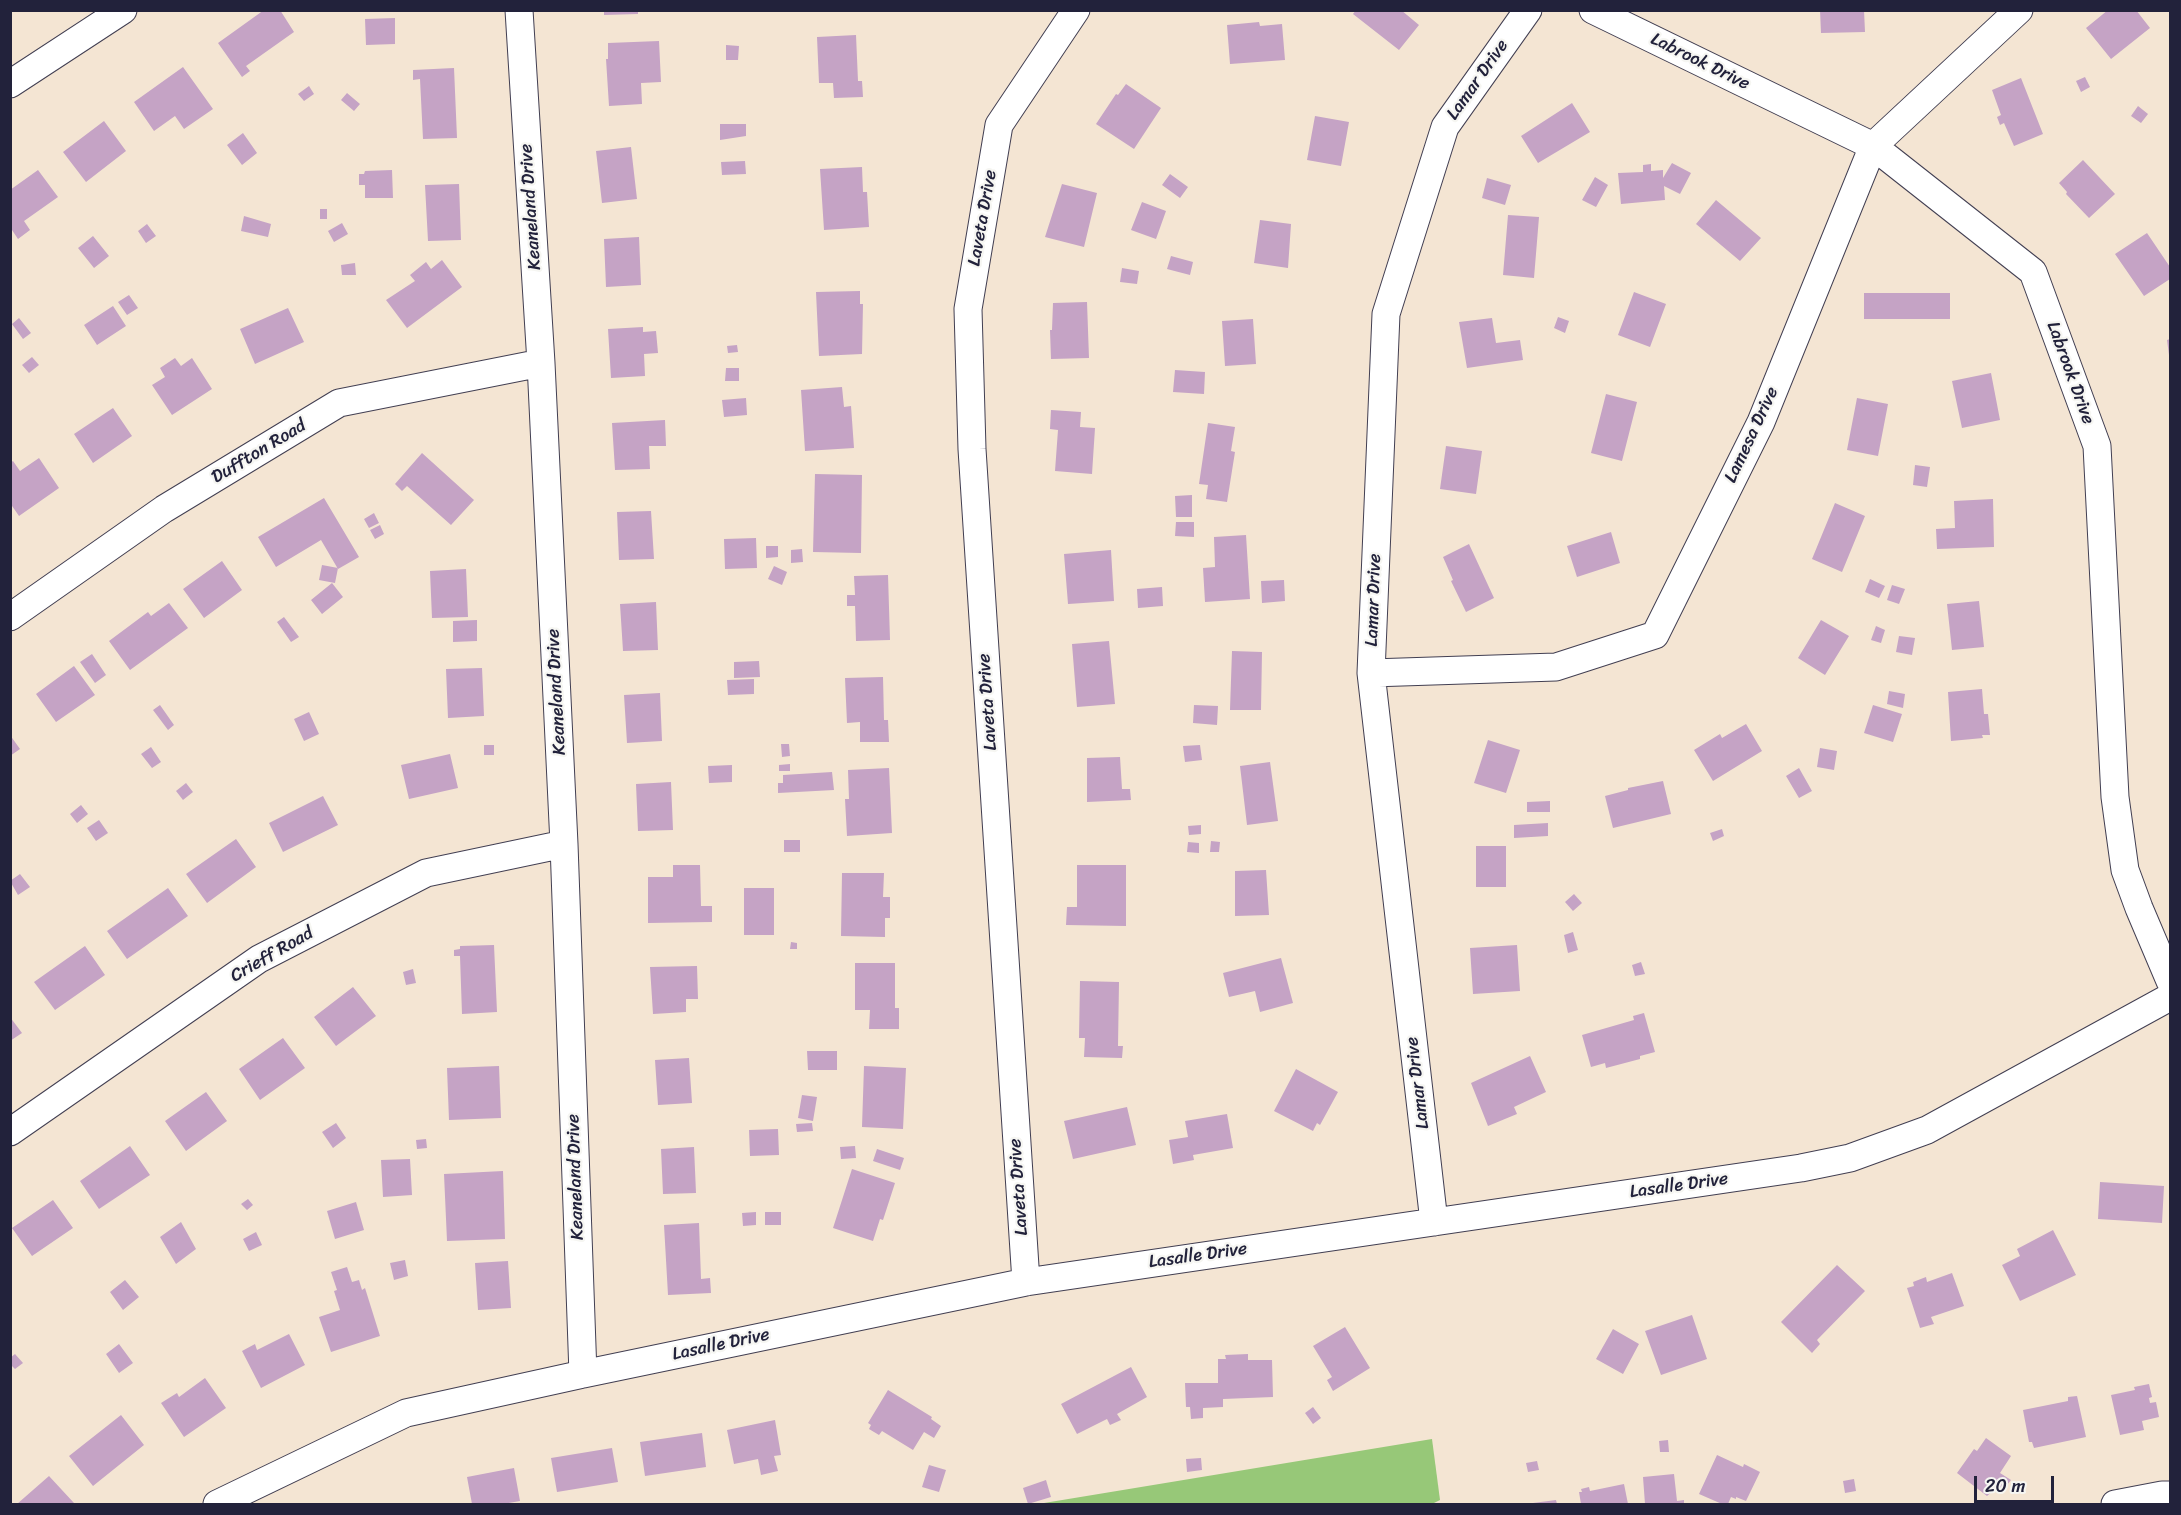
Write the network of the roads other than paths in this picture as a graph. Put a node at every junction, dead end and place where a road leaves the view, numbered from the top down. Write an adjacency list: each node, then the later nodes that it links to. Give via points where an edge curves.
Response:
1 (123, 10): 7 (street)
2 (519, 10): 9 (street, Keaneland Drive)
3 (1076, 10): 17 (street, Laveta Drive, via 999,125 968,309 972,449)
4 (1528, 10): 11 (street, Lamar Drive, via 1445,127 1386,314)
5 (1593, 10): 8 (street, Labrook Drive)
6 (2019, 10): 8 (street, Lamesa Drive)
7 (14, 74)
8 (1873, 146): 11 (street, Lamesa Drive, via 1761,422 1655,635 1556,667); 13 (street, Labrook Drive, via 2033,272 2097,446 2115,797 2125,870)
9 (541, 363): 10 (street, Duffton Road, via 339,403 164,509); 12 (street, Keaneland Drive)
10 (10, 616)
11 (1371, 673): 16 (street, Lamar Drive)
12 (564, 844): 15 (street, Crieff Road, via 426,873 259,959); 18 (street, Keaneland Drive)
13 (2170, 981)
14 (2170, 997): 16 (street, Lasalle Drive, via 1927,1130 1850,1158)
15 (10, 1132)
16 (1434, 1221): 17 (street, Lasalle Drive)
17 (1026, 1282): 18 (street, Lasalle Drive)
18 (584, 1374): 20 (street, Lasalle Drive, via 406,1413)
19 (2170, 1495): 21 (street)
20 (217, 1504)
21 (2115, 1504)

